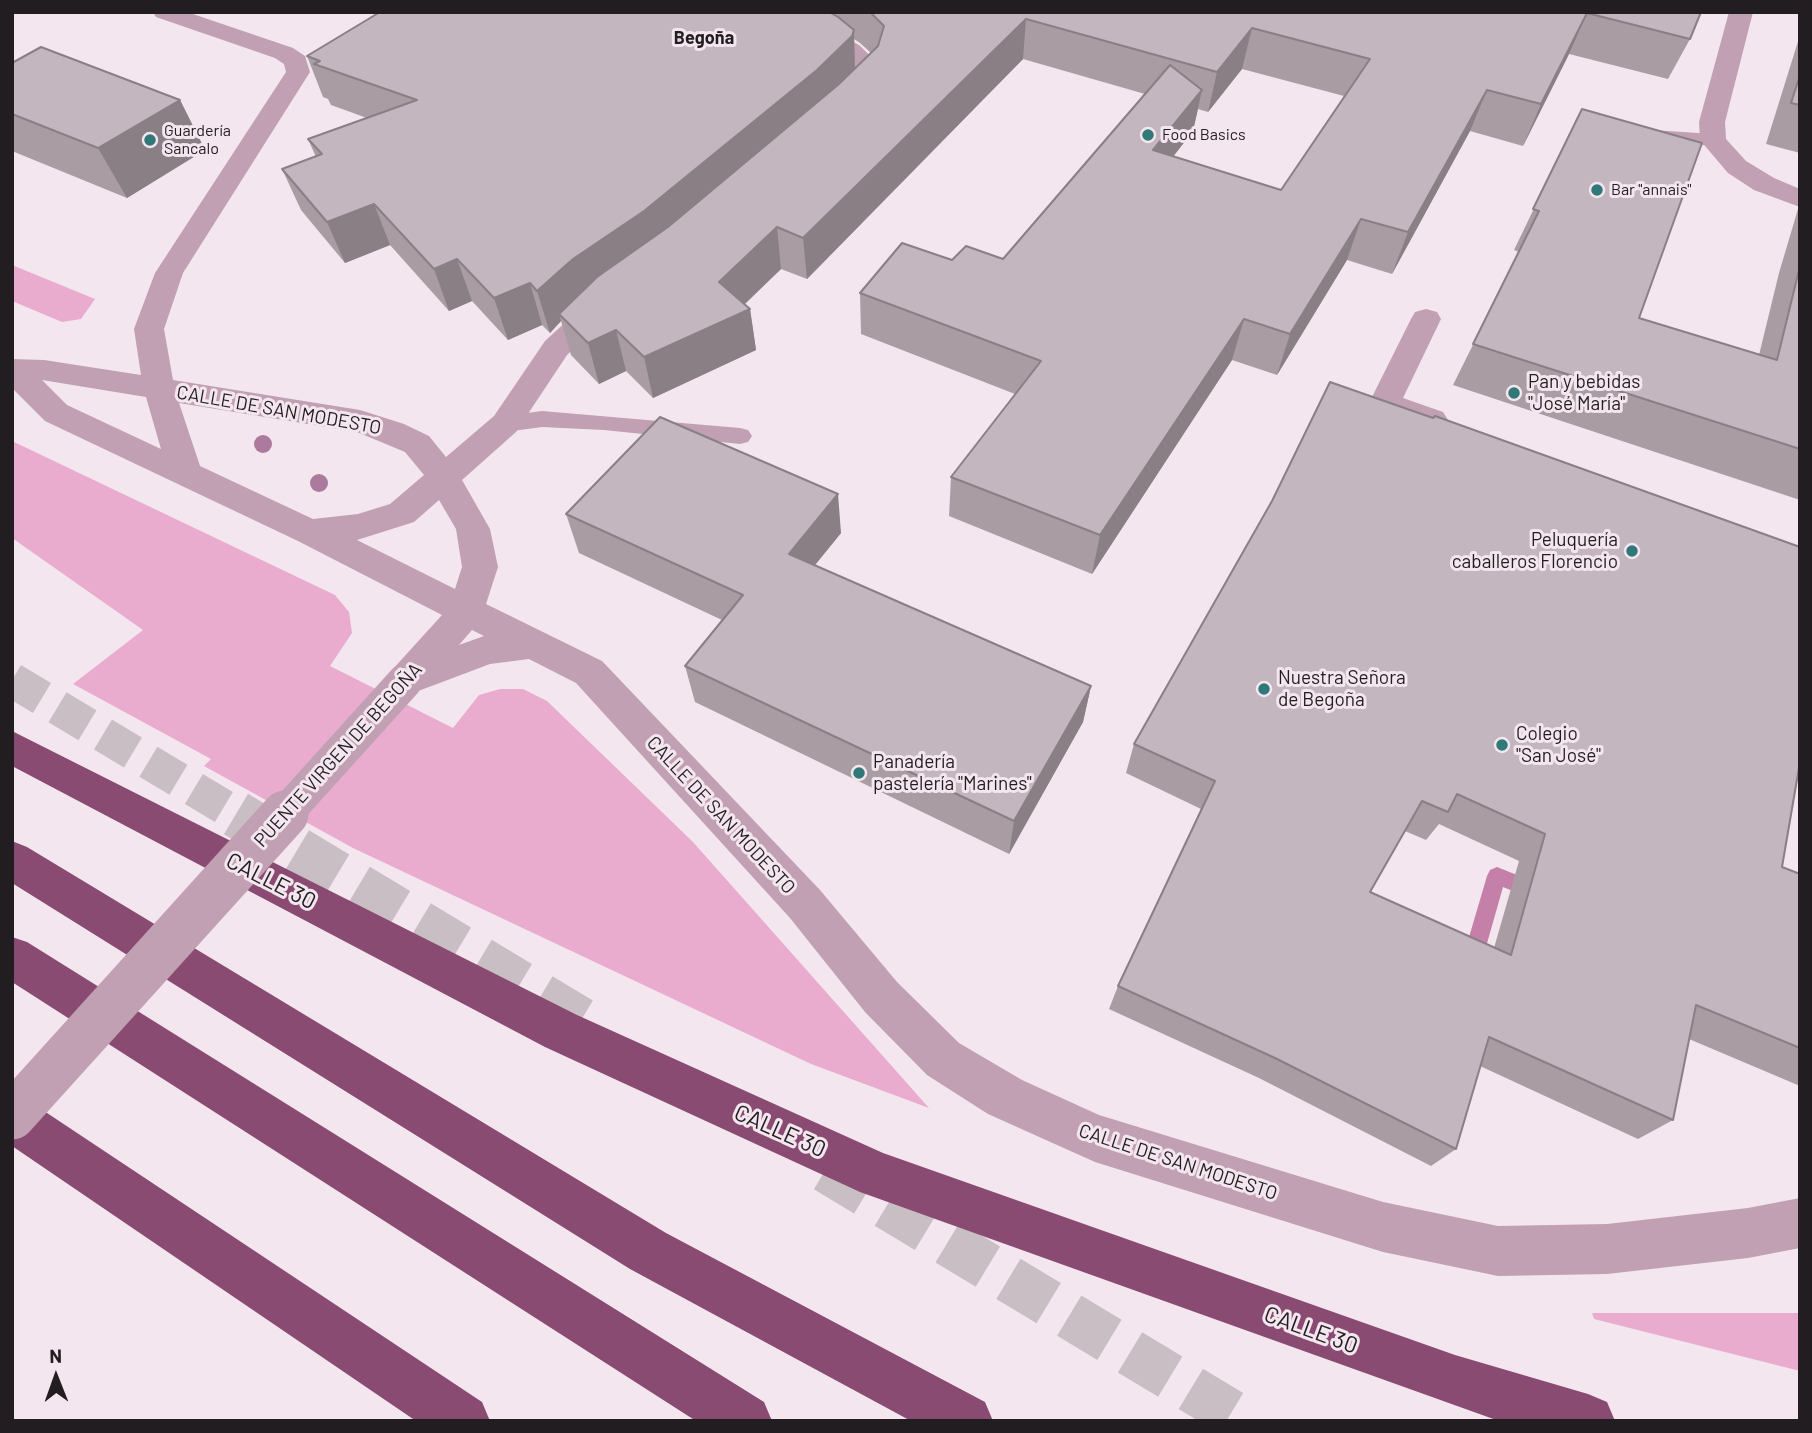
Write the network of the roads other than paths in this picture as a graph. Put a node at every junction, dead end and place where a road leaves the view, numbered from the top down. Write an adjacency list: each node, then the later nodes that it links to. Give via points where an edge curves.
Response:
1 (164, 12): 11 (street, via 284,53 296,61 298,72 169,273 149,329)
2 (787, 12): 4 (street, via 871,68 868,80)
3 (1741, 12): 6 (street)
4 (830, 118)
5 (1630, 131): 6 (lane, via 1666,139)
6 (1712, 131): 7 (street, via 1737,167)
7 (1800, 199)
8 (624, 288): 12 (street, via 594,309 556,348)
9 (1426, 319): 13 (street, via 1385,403)
10 (12, 369): 11 (street, CALLE DE SAN MODESTO); 15 (street, CALLE DE SAN MODESTO, via 56,413)
11 (159, 388): 15 (street, CALLE DE SAN MODESTO); 16 (street, CALLE DE SAN MODESTO, via 360,421 417,444)
12 (505, 424): 14 (lane, via 542,419 604,422); 16 (street)
13 (1463, 431)
14 (740, 436)
15 (185, 472): 17 (street, CALLE DE SAN MODESTO)
16 (443, 476): 17 (street, via 402,513 359,527); 18 (street, CALLE DE SAN MODESTO, via 473,529 480,567)
17 (310, 532): 18 (street, CALLE DE SAN MODESTO)
18 (466, 612): 19 (street, CALLE DE SAN MODESTO); 20 (street, PUENTE VIRGEN DE BEGOÑA)
19 (530, 644): 20 (street, via 487,650); 25 (street, CALLE DE SAN MODESTO, via 589,672 804,904 881,997 943,1059 1005,1097 1072,1128 1383,1227 1498,1251 1607,1249)
20 (405, 681): 24 (street, PUENTE VIRGEN DE BEGOÑA, bridge)
21 (12, 747): 29 (highway, CALLE 30, via 561,1031 877,1175 1455,1381)
22 (12, 860): 28 (highway, via 648,1251)
23 (12, 957): 27 (highway)
24 (12, 1117): 26 (highway)
25 (1800, 1223)
26 (448, 1413)
27 (745, 1421)
28 (967, 1421)
29 (1588, 1421)

